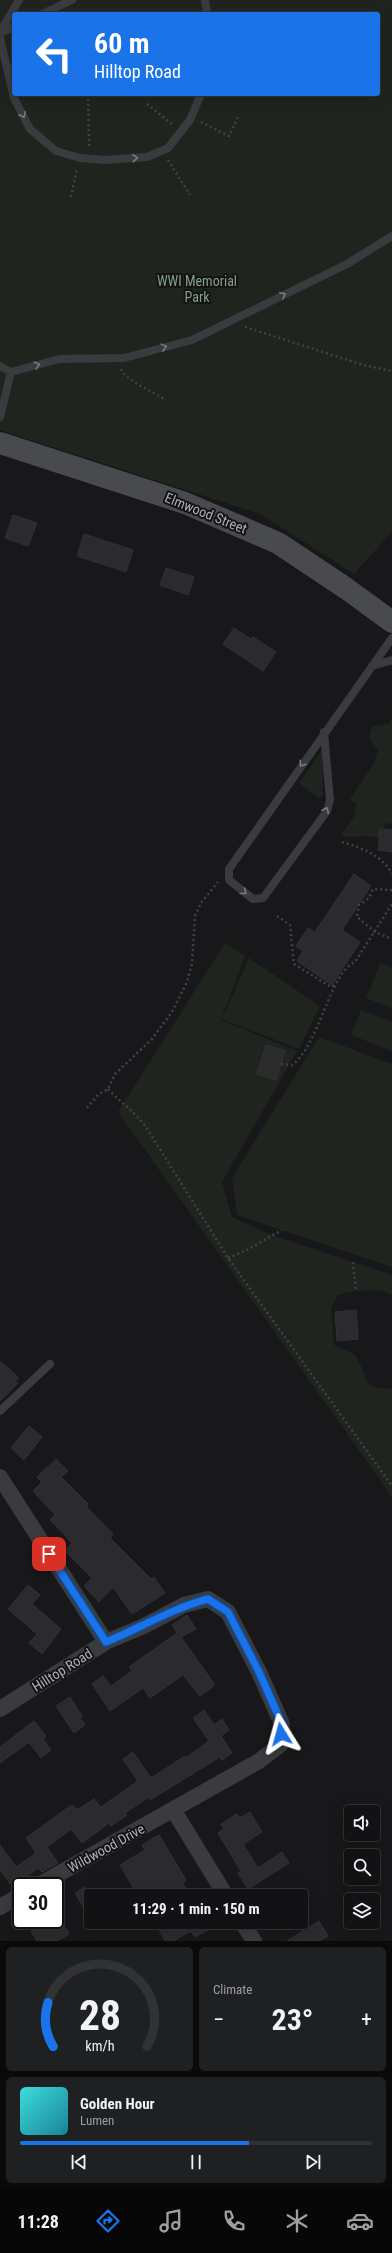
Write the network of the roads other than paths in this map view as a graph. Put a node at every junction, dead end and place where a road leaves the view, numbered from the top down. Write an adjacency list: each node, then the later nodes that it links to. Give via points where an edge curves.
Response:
1 (19, 0): 7 (lane)
2 (72, 0): 4 (lane)
3 (205, 0): 5 (lane)
4 (46, 12)
5 (208, 12)
6 (12, 28): 7 (lane)
7 (0, 32)
8 (0, 38): 9 (lane, one-way to 9)
9 (12, 89)
10 (14, 96): 11 (lane, one-way to 11, via 30,129 56,151 80,158 105,160 146,157 168,148 191,118)
11 (200, 96)
12 (392, 236): 14 (lane, one-way to 12, via 59,359 117,359 192,340 347,264)
13 (0, 366): 14 (lane)
14 (11, 372): 15 (lane)
15 (0, 417)
16 (0, 443): 17 (main road, Elmwood Street, via 185,503 278,543)
17 (392, 622)
18 (392, 638): 20 (lane)
19 (392, 660): 20 (lane)
20 (372, 666): 21 (lane)
21 (324, 732): 21 (lane, one-way to 21, via 263,824 229,869 229,880 253,899 263,898 327,811 330,800)
22 (50, 1364): 23 (lane)
23 (0, 1411)
24 (0, 1477): 25 (street)
25 (106, 1642): 26 (street, Hilltop Road); 27 (street, Hilltop Road, via 184,1605 208,1599 228,1612 282,1724 280,1745 259,1761)
26 (0, 1709)
27 (174, 1811): 28 (street, Wildwood Drive); 29 (street)
28 (54, 1877)
29 (222, 1889)
30 (12, 1900): 31 (street)
31 (0, 1907)
32 (246, 1929): 33 (street)
33 (254, 1941)

